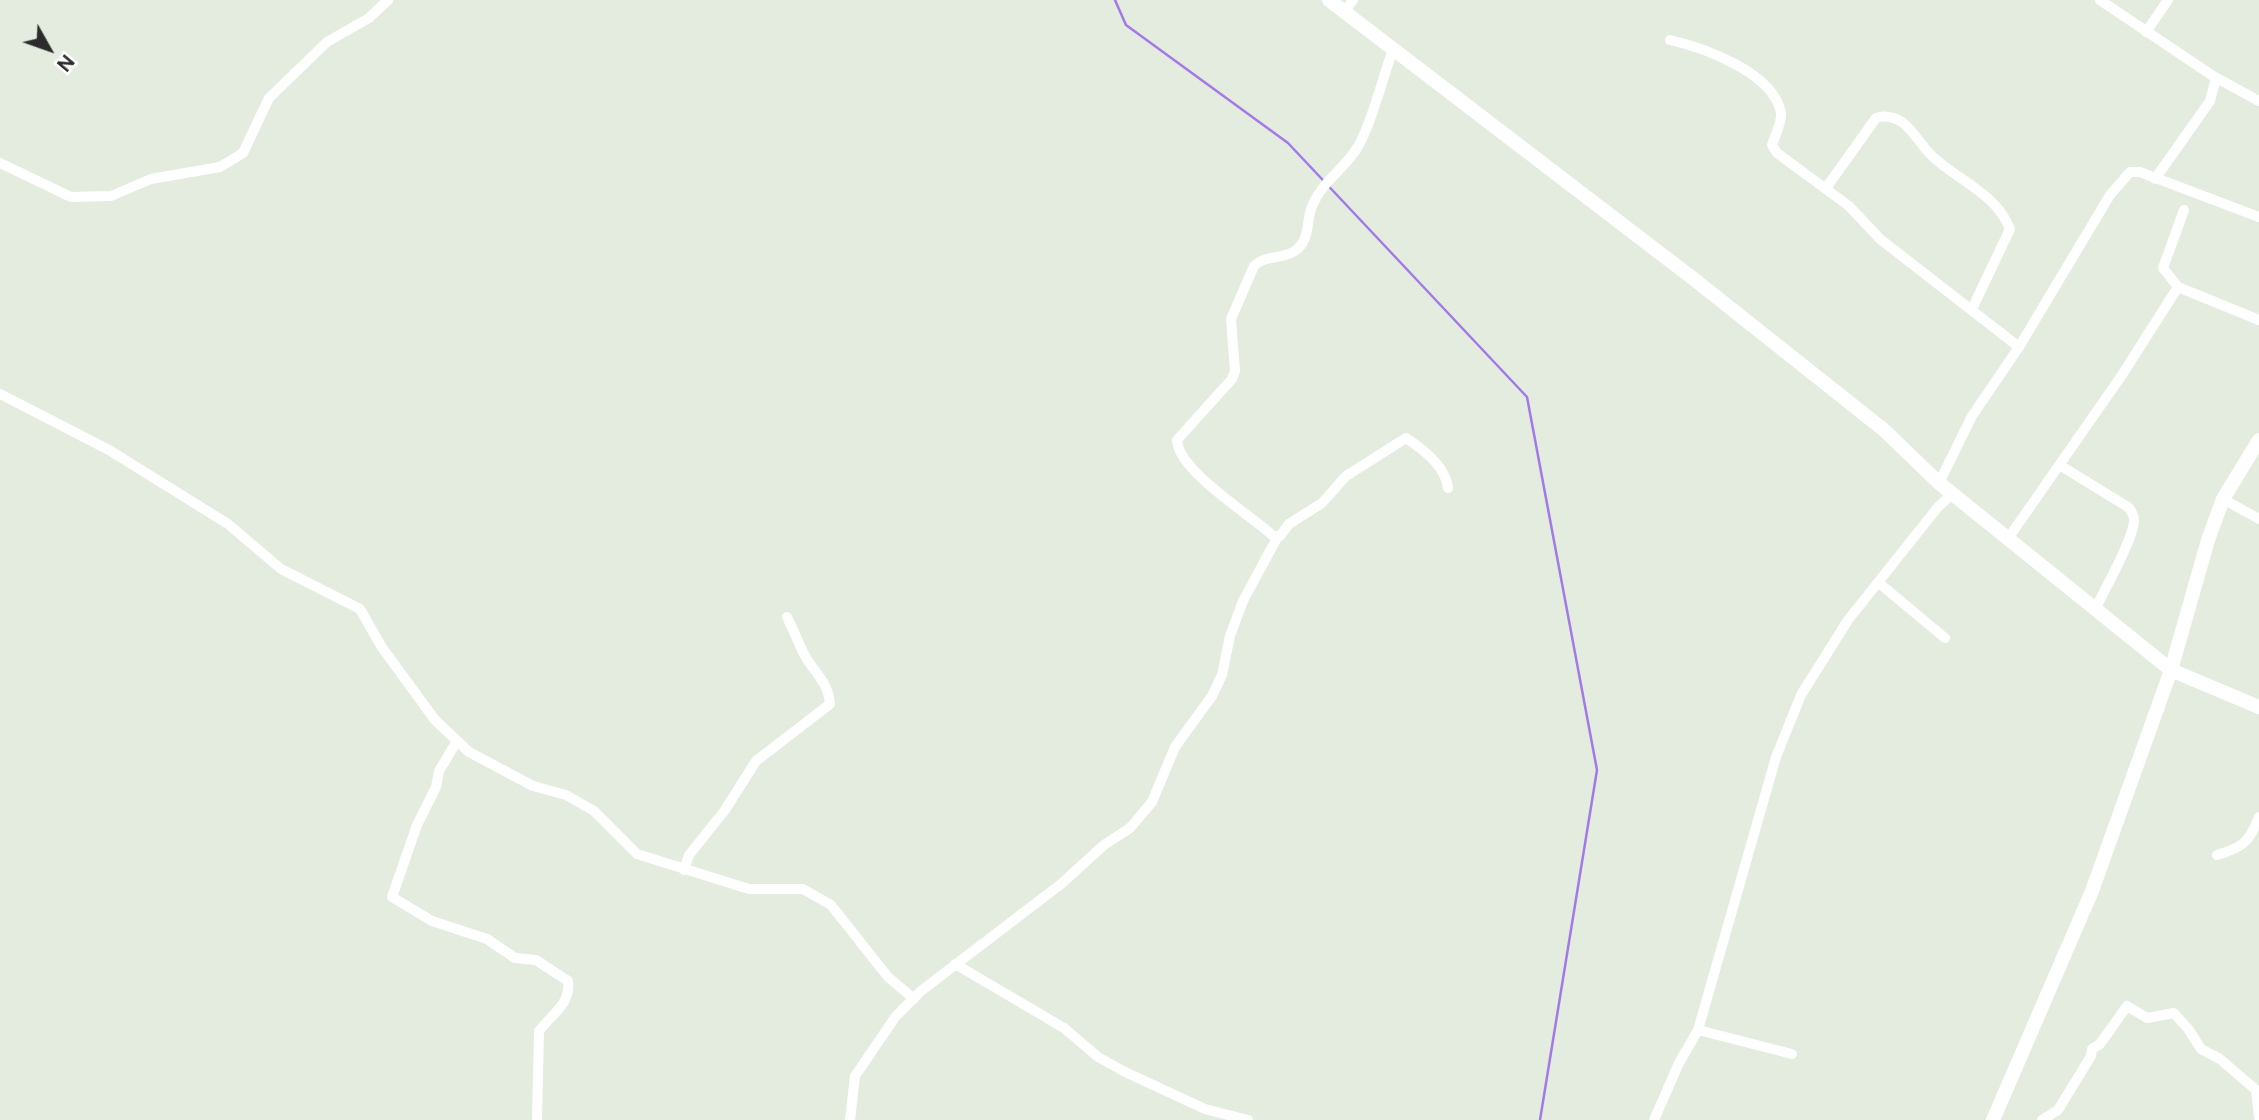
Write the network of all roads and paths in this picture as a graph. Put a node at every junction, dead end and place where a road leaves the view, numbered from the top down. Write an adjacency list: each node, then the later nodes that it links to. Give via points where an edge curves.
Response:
1 (388, 0): 11 (street, via 369,18 327,42 269,98 243,153 220,167 152,179 111,196 71,197)
2 (1329, 0): 5 (main road)
3 (2100, 0): 6 (street)
4 (2168, 0): 6 (street)
5 (1349, 6): 8 (main road)
6 (2146, 32): 9 (street)
7 (1670, 40): 13 (street, via 1696,46 1758,77 1777,101 1782,116 1772,145)
8 (1393, 50): 23 (main road, via 1695,280 1874,422); 28 (street, via 1361,142 1320,189 1300,245 1293,252 1260,260 1247,278 1231,319 1232,379 1177,440 1188,463 1234,508)
9 (2216, 78): 10 (street); 12 (street, via 2210,101)
10 (2259, 101)
11 (0, 163)
12 (2155, 179): 15 (street); 19 (street, via 2130,172 2119,181)
13 (1826, 188): 17 (street, via 1880,239); 17 (street, via 1876,118 1884,116 1905,124 1944,167 1993,200 2010,229)
14 (2184, 210): 16 (street, via 2163,268)
15 (2259, 217)
16 (2178, 287): 18 (street); 22 (street)
17 (1972, 309): 19 (street)
18 (2259, 320)
19 (2019, 347): 23 (street, via 1972,416)
20 (0, 394): 36 (street, via 109,450 228,524 281,569 360,609 435,720)
21 (2259, 440): 26 (main road)
22 (2061, 466): 29 (street); 31 (street, via 2128,506 2133,514 2127,539)
23 (1939, 483): 25 (main road)
24 (1448, 488): 28 (street, via 1447,478 1434,462 1406,438 1346,476 1322,503)
25 (1952, 494): 29 (main road); 30 (street)
26 (2223, 499): 27 (street); 34 (main road)
27 (2259, 519)
28 (1278, 536): 40 (street, via 1242,601 1212,696 1175,747 1162,783 1142,815)
29 (2007, 540): 31 (main road)
30 (1879, 583): 33 (street); 42 (street, via 1848,620 1801,695 1776,757)
31 (2095, 610): 34 (main road)
32 (787, 617): 39 (street, via 806,656 821,674 830,704 756,761 725,810 688,855)
33 (1945, 638)
34 (2171, 670): 35 (main road); 49 (main road, via 2092,891)
35 (2259, 707)
36 (457, 741): 39 (street, via 533,786 566,795 594,811 637,854); 45 (street, via 421,814 392,897 432,921 487,939 515,958 536,960 568,981 561,1009 539,1031)
37 (2259, 817): 38 (street, via 2250,839)
38 (2217, 855)
39 (684, 870): 41 (street, via 749,889 803,889 831,905 888,977)
40 (956, 964): 41 (street); 47 (street, via 1064,1028 1098,1057 1125,1072 1205,1109)
41 (914, 999): 46 (street, via 896,1016 855,1076)
42 (1698, 1030): 43 (street); 48 (street)
43 (1792, 1054)
44 (2259, 1117): 50 (street, via 2256,1090 2220,1059 2200,1049 2174,1013 2147,1018 2127,1006 2092,1049 2058,1110)
45 (537, 1120)
46 (850, 1120)
47 (1248, 1120)
48 (1654, 1120)
49 (1993, 1120)
50 (2042, 1120)

